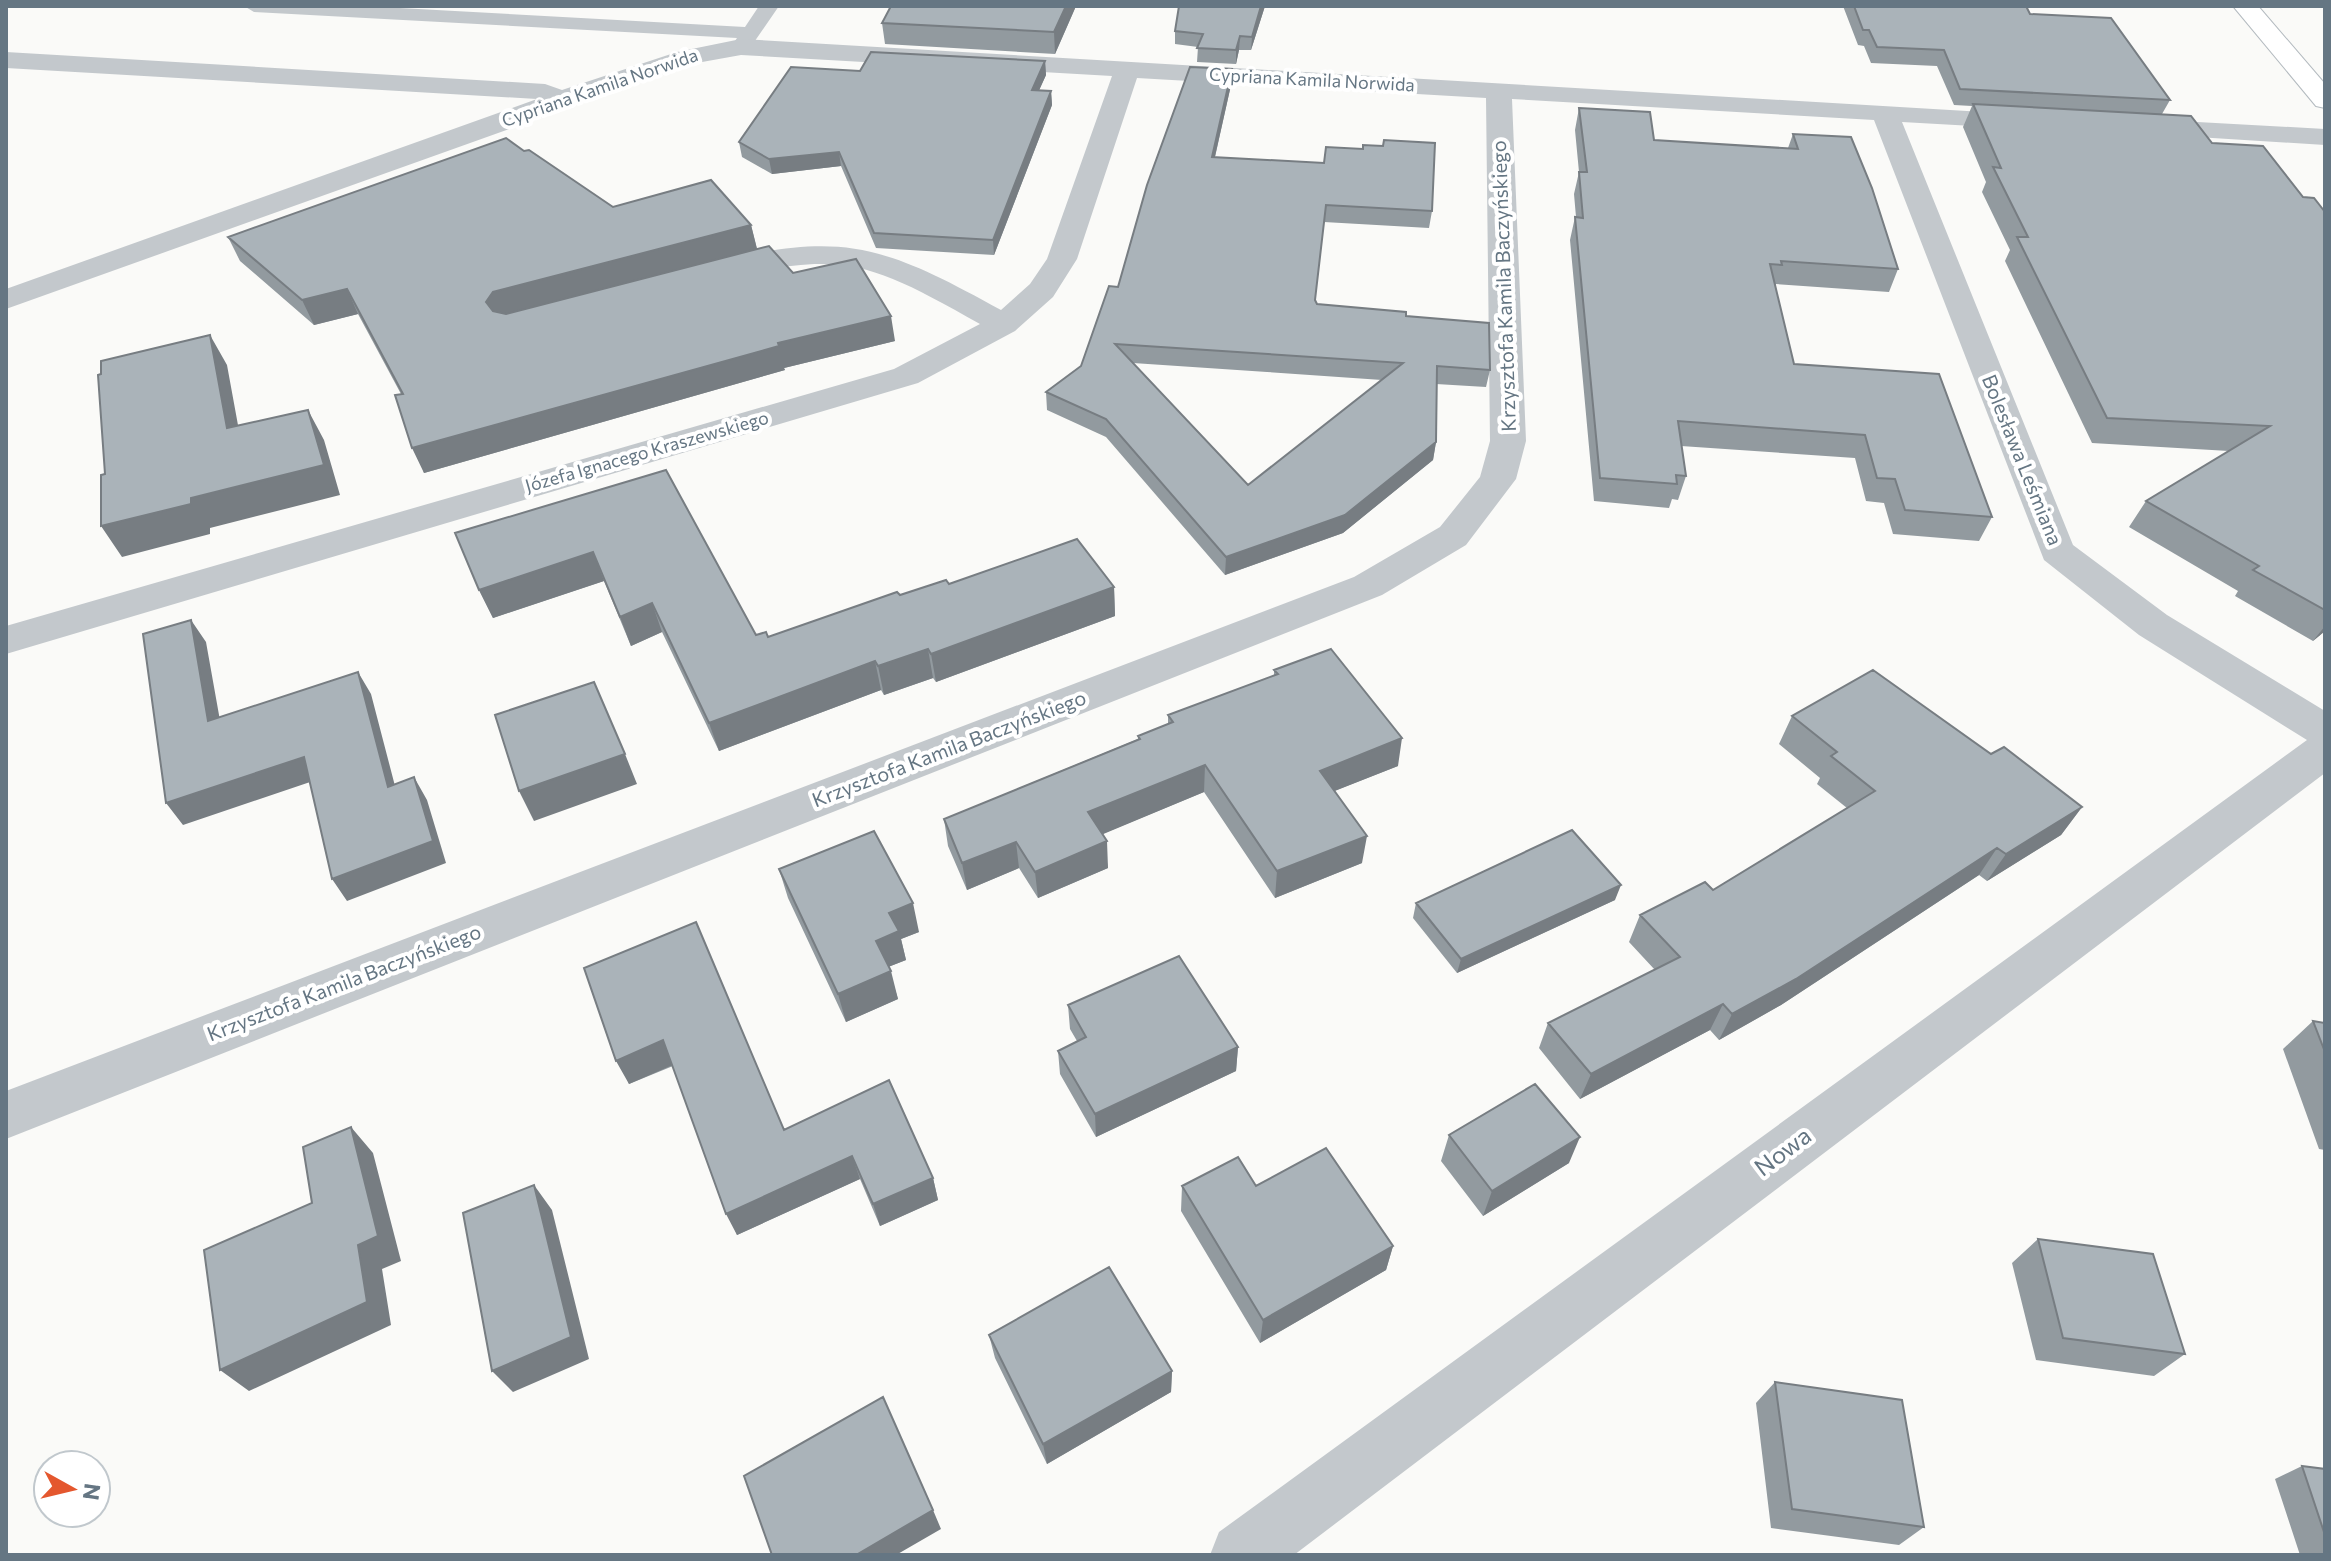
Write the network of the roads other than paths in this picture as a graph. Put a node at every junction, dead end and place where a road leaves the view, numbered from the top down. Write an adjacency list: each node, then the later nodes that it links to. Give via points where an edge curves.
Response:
1 (254, 6): 4 (lane)
2 (769, 6): 4 (lane)
3 (2245, 6): 5 (street)
4 (745, 40): 8 (street, Cypriana Kamila Norwida); 10 (street, Cypriana Kamila Norwida)
5 (2279, 45): 6 (street); 11 (street)
6 (2310, 47)
7 (6, 60): 10 (street, via 545,92)
8 (1127, 70): 9 (street, Cypriana Kamila Norwida); 18 (street, Józefa Ignacego Kraszewskiego, via 1062,259 1042,290)
9 (1499, 91): 12 (street, Cypriana Kamila Norwida); 22 (street, Krzysztofa Kamila Baczyńskiego, via 1508,441 1498,479 1453,536 1368,586)
10 (560, 100): 17 (street, Cypriana Kamila Norwida)
11 (2325, 100)
12 (1885, 113): 13 (street, Cypriana Kamila Norwida); 20 (street, Bolesława Leśmiana, via 2057,551 2108,596)
13 (2054, 122)
14 (2116, 125): 15 (street)
15 (2325, 137)
16 (693, 278): 18 (street, via 767,258 866,258)
17 (6, 300)
18 (1004, 324): 19 (street, Józefa Ignacego Kraszewskiego, via 906,376)
19 (6, 640)
20 (2325, 731)
21 (2325, 750): 23 (street, Nowa)
22 (6, 1115)
23 (1242, 1555)

